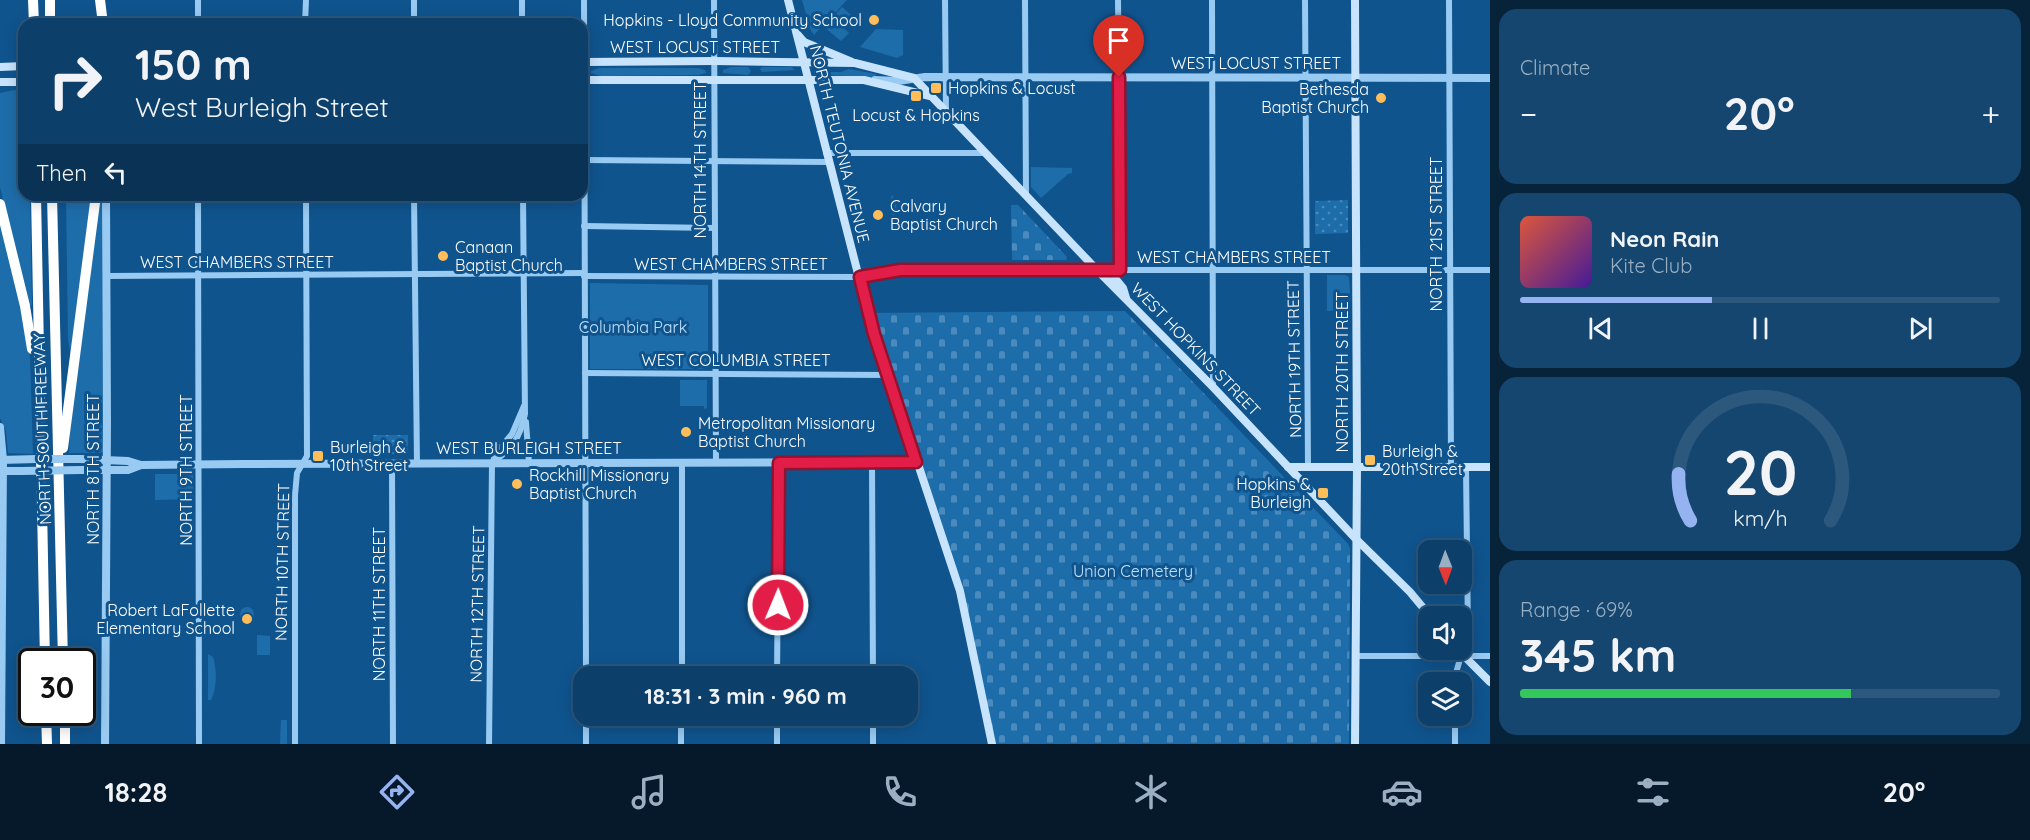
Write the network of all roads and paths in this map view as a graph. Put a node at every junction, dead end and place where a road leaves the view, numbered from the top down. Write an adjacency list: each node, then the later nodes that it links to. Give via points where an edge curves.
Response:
1 (33, 0): 18 (highway)
2 (50, 0): 19 (highway)
3 (102, 0): 20 (highway)
4 (198, 0): 21 (street)
5 (306, 0): 22 (street)
6 (414, 0): 23 (street)
7 (522, 0): 24 (street)
8 (584, 0): 25 (street)
9 (714, 0): 27 (street, NORTH 14TH STREET)
10 (788, 0): 26 (main road, NORTH TEUTONIA AVENUE)
11 (945, 0): 34 (street)
12 (1025, 0): 31 (street)
13 (1118, 0): 32 (street)
14 (1212, 0): 35 (street)
15 (1305, 0): 41 (street, NORTH 19TH STREET)
16 (1355, 0): 36 (main road, NORTH 20TH STREET)
17 (1449, 0): 37 (street, NORTH 21ST STREET)
18 (34, 18)
19 (50, 18)
20 (103, 18)
21 (198, 18)
22 (306, 18)
23 (414, 18)
24 (522, 18)
25 (584, 18)
26 (797, 34): 29 (main road, NORTH TEUTONIA AVENUE); 30 (main road, via 804,42)
27 (714, 61): 28 (main road, WEST LOCUST STREET); 29 (main road, WEST LOCUST STREET); 39 (street, NORTH 14TH STREET)
28 (588, 62)
29 (804, 62): 30 (main road, WEST LOCUST STREET); 40 (main road, NORTH TEUTONIA AVENUE)
30 (855, 63): 33 (main road, WEST LOCUST STREET)
31 (1026, 77): 32 (street, WEST LOCUST STREET); 34 (street, WEST LOCUST STREET); 50 (street)
32 (1119, 77): 35 (street, WEST LOCUST STREET); 64 (street)
33 (914, 78): 34 (street, WEST LOCUST STREET); 43 (street, WEST LOCUST STREET); 44 (main road, WEST HOPKINS STREET)
34 (945, 78): 45 (street)
35 (1213, 78): 41 (street, WEST LOCUST STREET); 67 (street)
36 (1355, 78): 37 (street, WEST LOCUST STREET); 41 (street, WEST LOCUST STREET); 69 (main road, NORTH 20TH STREET)
37 (1449, 78): 38 (street, WEST LOCUST STREET); 65 (street, NORTH 21ST STREET)
38 (1490, 78)
39 (714, 79): 40 (main road, WEST LOCUST STREET); 42 (main road, WEST LOCUST STREET); 49 (street, NORTH 14TH STREET)
40 (808, 79): 43 (main road, WEST LOCUST STREET); 47 (main road, NORTH TEUTONIA AVENUE)
41 (1306, 79): 68 (street, NORTH 19TH STREET)
42 (588, 80)
43 (864, 80): 44 (main road)
44 (930, 96): 45 (main road, WEST HOPKINS STREET)
45 (946, 111): 46 (main road, WEST HOPKINS STREET)
46 (986, 153): 47 (street); 50 (main road, WEST HOPKINS STREET)
47 (827, 157): 49 (street); 77 (main road, NORTH TEUTONIA AVENUE)
48 (588, 160): 49 (street)
49 (713, 161): 62 (street, NORTH 14TH STREET)
50 (1026, 195): 63 (main road, WEST HOPKINS STREET)
51 (36, 201): 82 (highway, NORTH-SOUTH FREEWAY)
52 (52, 201): 110 (highway, NORTH-SOUTH FREEWAY)
53 (95, 201): 110 (highway)
54 (106, 201): 74 (street, NORTH 8TH STREET)
55 (198, 201): 75 (street, NORTH 9TH STREET)
56 (306, 201): 72 (street, NORTH 10TH STREET)
57 (414, 201): 71 (street)
58 (523, 201): 70 (street)
59 (584, 201): 61 (street)
60 (0, 204): 82 (highway, via 25,306)
61 (584, 226): 62 (street); 73 (street)
62 (714, 228): 76 (street, NORTH 14TH STREET)
63 (1097, 270): 64 (street, WEST CHAMBERS STREET); 77 (street, WEST CHAMBERS STREET, via 900,270); 78 (main road, WEST HOPKINS STREET)
64 (1120, 270): 67 (street, WEST CHAMBERS STREET); 78 (main road, via 1114,277)
65 (1450, 270): 66 (street, WEST CHAMBERS STREET); 69 (street, WEST CHAMBERS STREET); 105 (street, NORTH 21ST STREET)
66 (1490, 270)
67 (1214, 271): 68 (street, WEST CHAMBERS STREET); 83 (street)
68 (1306, 271): 69 (street, WEST CHAMBERS STREET); 102 (street, NORTH 19TH STREET)
69 (1356, 271): 103 (main road, NORTH 20TH STREET)
70 (523, 273): 71 (street, WEST CHAMBERS STREET); 73 (street, WEST CHAMBERS STREET); 84 (street)
71 (414, 274): 72 (street, WEST CHAMBERS STREET); 98 (street)
72 (307, 275): 75 (street, WEST CHAMBERS STREET); 96 (street, NORTH 10TH STREET, via 307,456)
73 (584, 275): 76 (street, WEST CHAMBERS STREET); 80 (street)
74 (107, 276): 75 (street, WEST CHAMBERS STREET); 87 (street, NORTH 8TH STREET)
75 (198, 276): 101 (street, NORTH 9TH STREET)
76 (714, 277): 77 (street, WEST CHAMBERS STREET); 79 (street, NORTH 14TH STREET)
77 (860, 277): 81 (main road, NORTH TEUTONIA AVENUE)
78 (1126, 299): 83 (main road, WEST HOPKINS STREET)
79 (715, 373): 80 (street, WEST COLUMBIA STREET); 81 (street, WEST COLUMBIA STREET); 93 (street, NORTH 14TH STREET)
80 (585, 374): 91 (street)
81 (887, 375): 89 (main road, NORTH TEUTONIA AVENUE)
82 (38, 382): 114 (highway, NORTH-SOUTH FREEWAY)
83 (1213, 387): 104 (main road, WEST HOPKINS STREET)
84 (524, 406): 85 (street); 99 (street, via 512,434)
85 (525, 414): 90 (street); 99 (street, via 516,442)
86 (0, 427): 88 (street)
87 (107, 459): 88 (street, WEST BURLEIGH STREET, bridge); 100 (street, WEST BURLEIGH STREET); 108 (street, NORTH 8TH STREET)
88 (2, 460): 109 (street)
89 (916, 462): 95 (street, WEST BURLEIGH STREET); 145 (main road, NORTH TEUTONIA AVENUE, via 960,591)
90 (529, 463): 91 (street, WEST BURLEIGH STREET); 99 (street, WEST BURLEIGH STREET)
91 (586, 463): 92 (street, WEST BURLEIGH STREET); 121 (street)
92 (682, 463): 93 (street, WEST BURLEIGH STREET); 122 (street)
93 (716, 463): 94 (street, WEST BURLEIGH STREET)
94 (779, 463): 95 (street, WEST BURLEIGH STREET); 123 (street)
95 (872, 463): 124 (street)
96 (302, 464): 97 (street, WEST BURLEIGH STREET); 101 (street, WEST BURLEIGH STREET); 138 (street, NORTH 10TH STREET, via 295,495)
97 (392, 464): 98 (street, WEST BURLEIGH STREET); 139 (street, NORTH 11TH STREET)
98 (417, 464): 99 (street, WEST BURLEIGH STREET)
99 (492, 464): 140 (street, NORTH 12TH STREET)
100 (141, 465): 101 (street, WEST BURLEIGH STREET); 108 (street, WEST BURLEIGH STREET, via 128,470)
101 (200, 465): 137 (street, NORTH 9TH STREET)
102 (1308, 466): 103 (main road); 104 (main road)
103 (1357, 466): 105 (main road); 111 (main road, NORTH 20TH STREET)
104 (1288, 467): 111 (main road, WEST HOPKINS STREET)
105 (1451, 467): 106 (main road)
106 (1466, 467): 107 (main road); 113 (street)
107 (1490, 467)
108 (107, 470): 109 (street, WEST BURLEIGH STREET, bridge); 136 (street, NORTH 8TH STREET)
109 (2, 471): 133 (street)
110 (58, 475): 115 (highway, NORTH-SOUTH FREEWAY)
111 (1356, 539): 112 (main road, WEST HOPKINS STREET); 118 (main road, NORTH 20TH STREET)
112 (1422, 606)
113 (1468, 606)
114 (45, 648)
115 (63, 648)
116 (1418, 654): 118 (street)
117 (1472, 654): 119 (street)
118 (1355, 656): 146 (main road, NORTH 20TH STREET)
119 (1490, 656)
120 (1469, 660): 125 (main road)
121 (586, 666)
122 (681, 666)
123 (777, 666)
124 (873, 666)
125 (1490, 681)
126 (46, 726): 134 (highway)
127 (65, 726): 135 (highway)
128 (586, 726): 141 (street)
129 (681, 726): 142 (street)
130 (777, 726): 143 (street)
131 (873, 726): 144 (street)
132 (1455, 726): 147 (street)
133 (1, 744)
134 (47, 744)
135 (65, 744)
136 (105, 744)
137 (199, 744)
138 (294, 744)
139 (393, 744)
140 (489, 744)
141 (586, 744)
142 (681, 744)
143 (777, 744)
144 (873, 744)
145 (992, 744)
146 (1356, 744)
147 (1455, 744)

